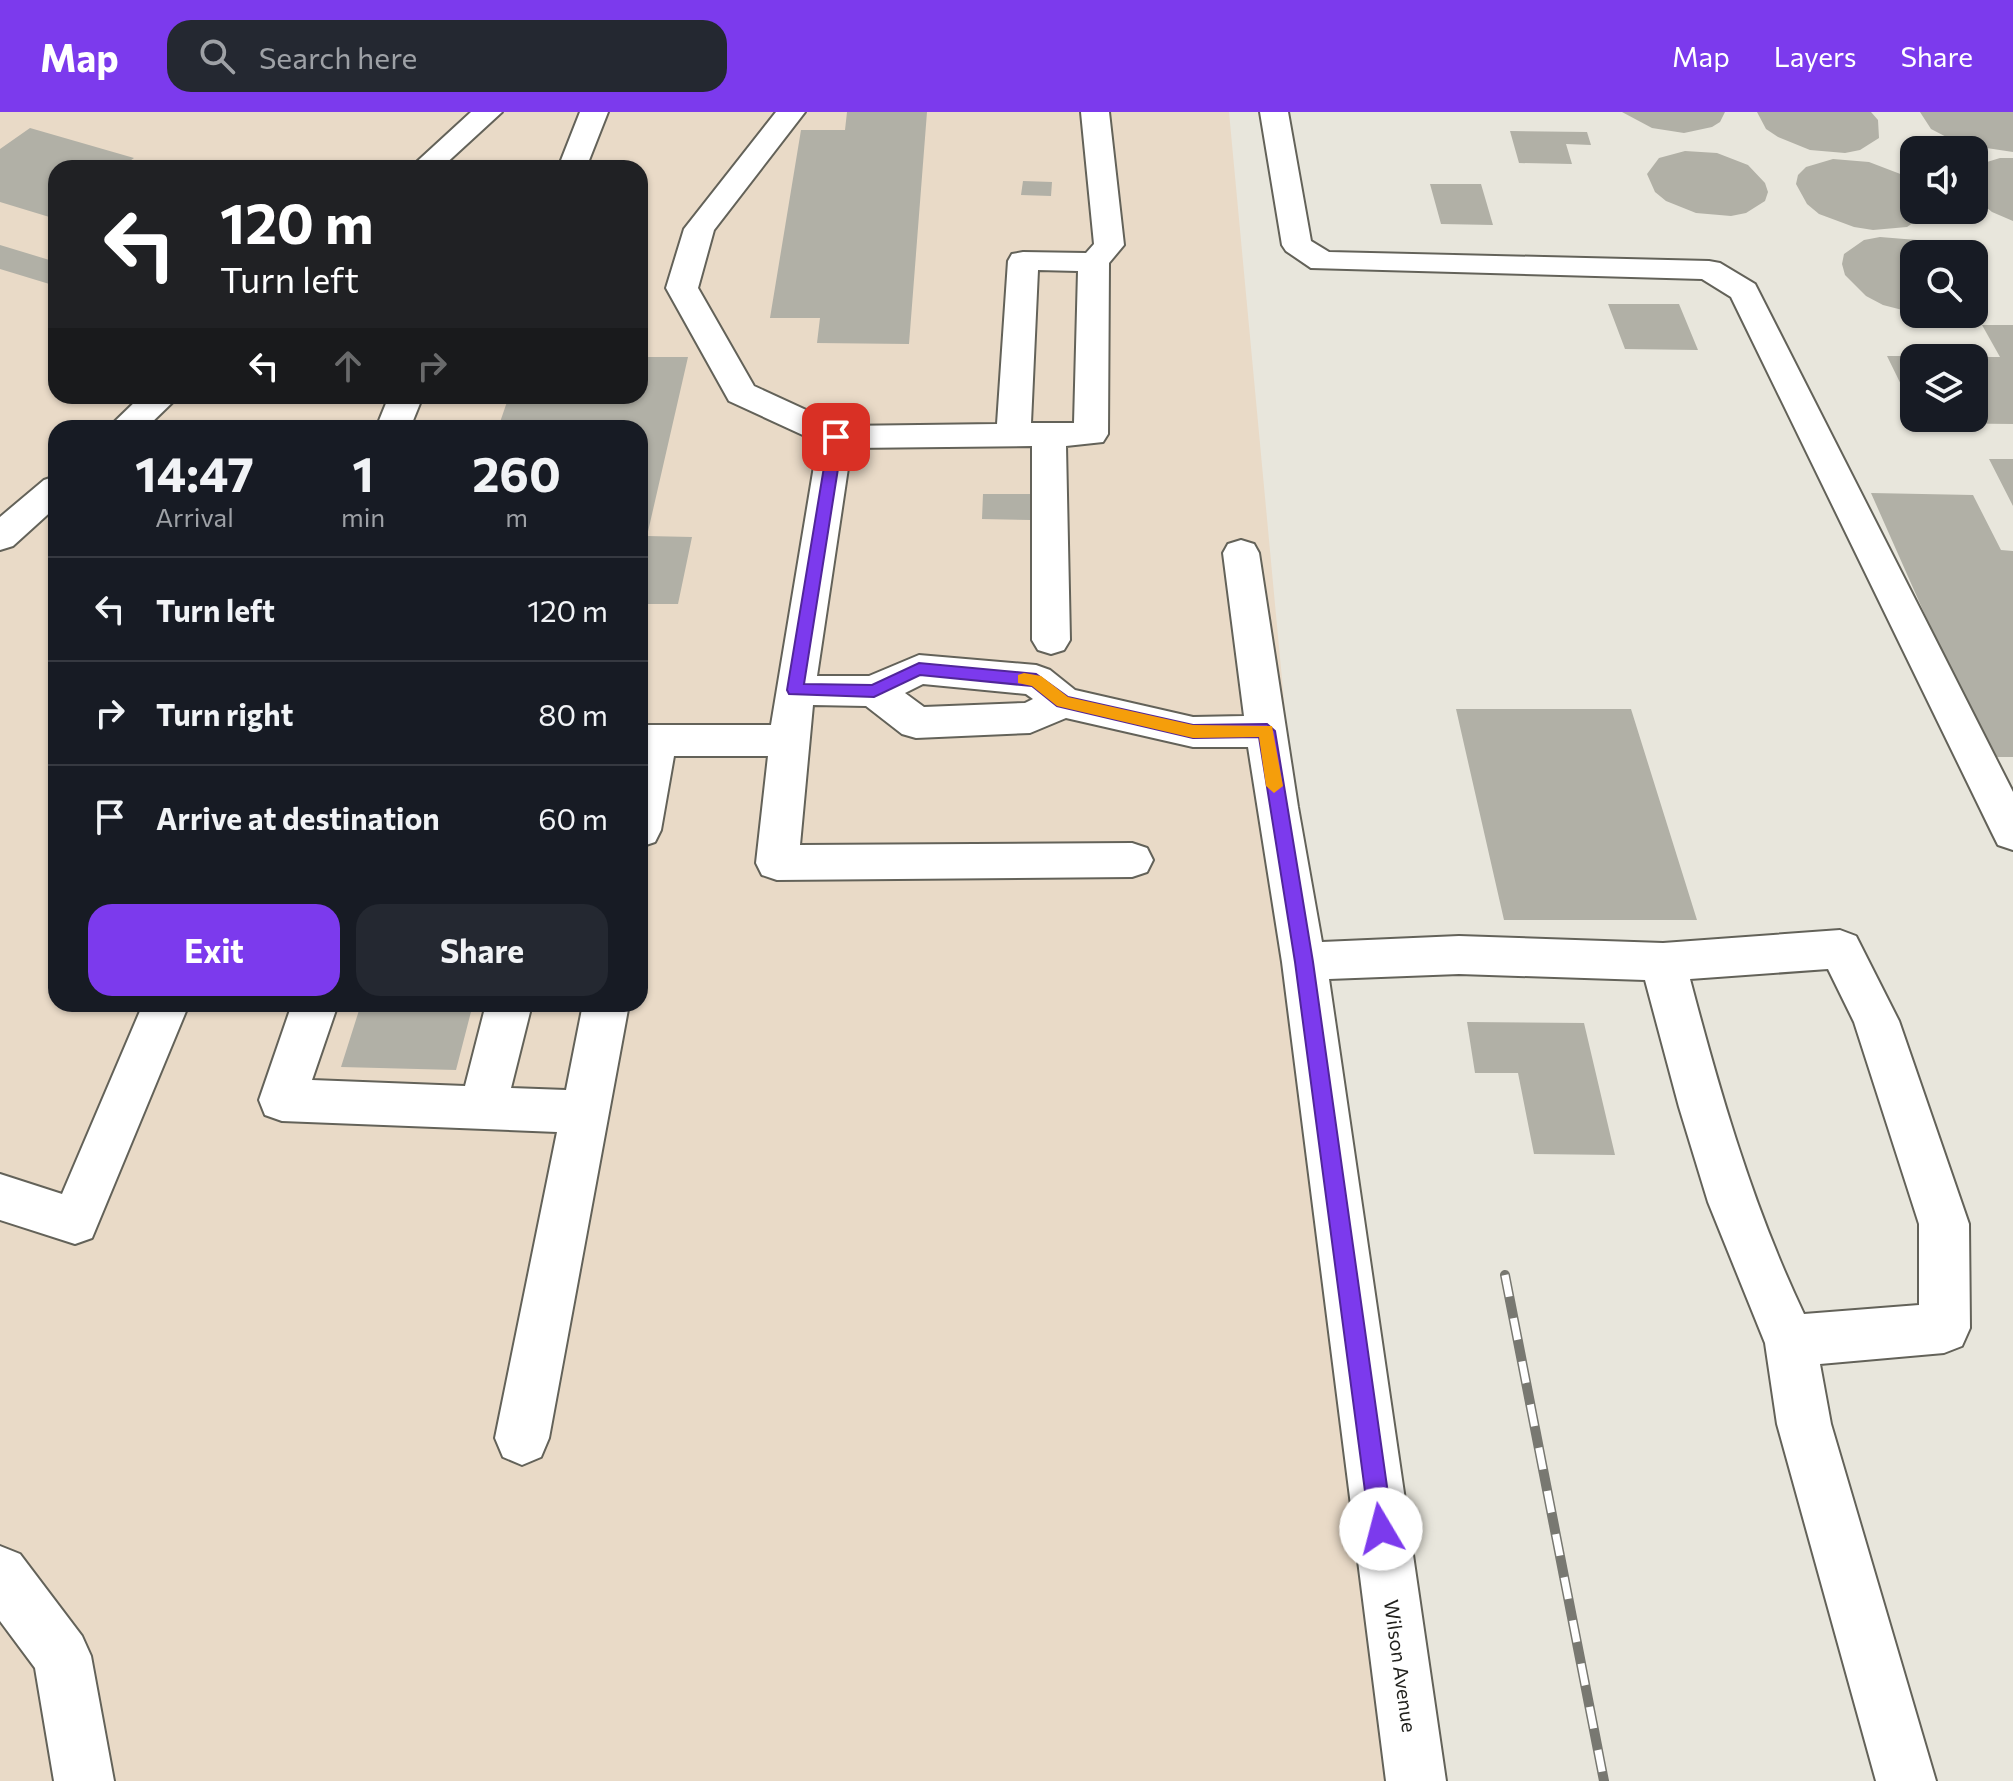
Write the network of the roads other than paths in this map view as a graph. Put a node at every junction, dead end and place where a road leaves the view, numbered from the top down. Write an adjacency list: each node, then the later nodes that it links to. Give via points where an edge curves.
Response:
1 (488, 112): 6 (street)
2 (594, 112): 7 (street)
3 (791, 112): 13 (street, via 699,229 682,288 741,393)
4 (1095, 112): 8 (street, via 1109,245)
5 (1274, 112): 24 (street, via 1297,245 1322,261 1709,270 1744,291)
6 (433, 160)
7 (575, 160)
8 (1094, 262): 11 (street, via 1091,434); 12 (street, via 1023,261)
9 (153, 404): 10 (street)
10 (134, 420)
11 (1049, 434): 12 (street); 17 (street)
12 (1013, 435): 13 (street)
13 (836, 437): 18 (street)
14 (48, 495): 15 (street)
15 (0, 537)
16 (1241, 553): 21 (street, Wilson Avenue)
17 (1051, 640)
18 (795, 690): 19 (street); 23 (street)
19 (874, 691): 20 (street, via 919,669 1036,680); 20 (street, via 916,723 1030,718)
20 (1063, 702): 21 (street, via 1193,732)
21 (1267, 731): 26 (street, Wilson Avenue)
22 (649, 740): 23 (street)
23 (790, 741): 25 (street, via 777,863)
24 (2009, 815)
25 (1132, 860)
26 (1304, 962): 27 (street, via 1459,955); 39 (street, Wilson Avenue)
27 (1663, 962): 35 (street, via 1694,1082 1759,1279); 35 (street, via 1840,949 1876,1021 1944,1224 1944,1328)
28 (163, 1012): 34 (street, via 75,1221)
29 (312, 1012): 32 (street, via 282,1100)
30 (507, 1012): 32 (street)
31 (604, 1012): 33 (street)
32 (483, 1108): 33 (street)
33 (585, 1112): 36 (street)
34 (0, 1197)
35 (1790, 1341): 40 (street, via 1804,1424)
36 (522, 1438)
37 (0, 1574): 38 (street, via 62,1656)
38 (84, 1781)
39 (1416, 1781)
40 (1906, 1781)

